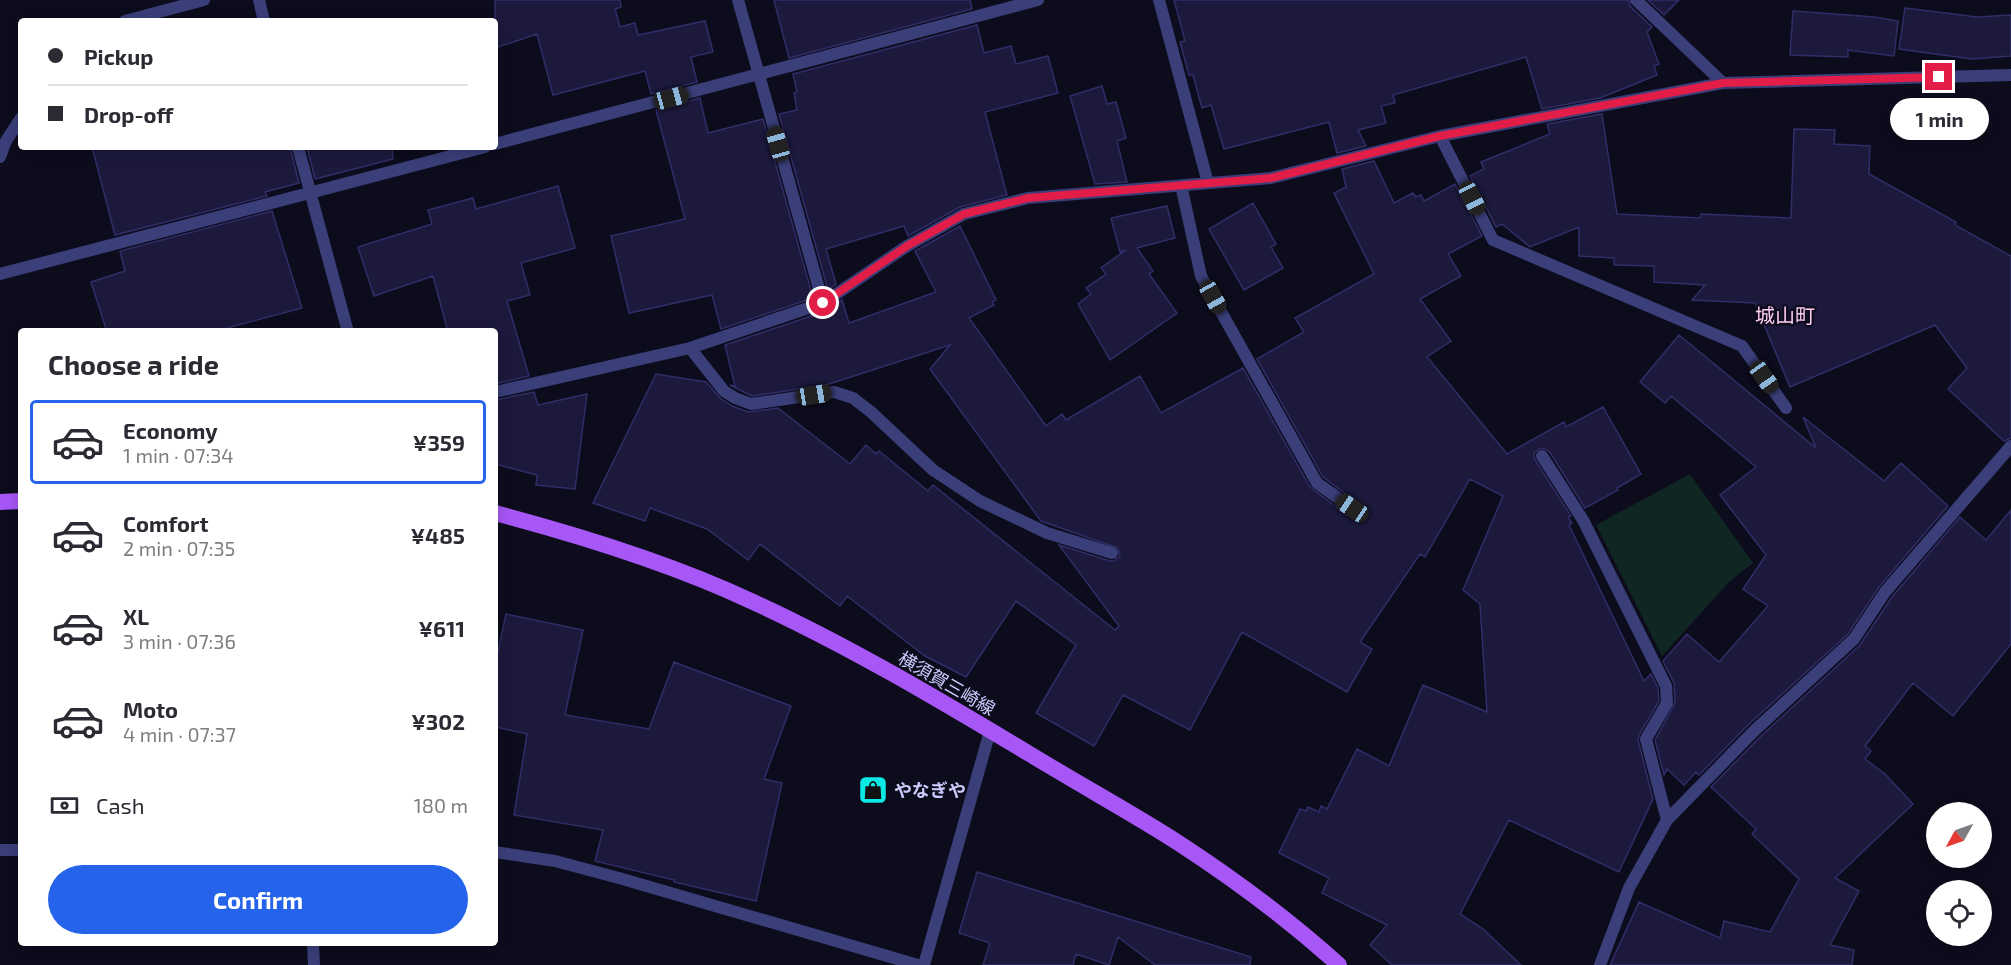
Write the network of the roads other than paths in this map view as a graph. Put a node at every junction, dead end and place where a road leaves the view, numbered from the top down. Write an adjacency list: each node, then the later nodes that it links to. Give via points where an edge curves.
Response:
1 (204, 0): 7 (street)
2 (259, 0): 8 (street)
3 (738, 0): 9 (street)
4 (1038, 0): 9 (street)
5 (1159, 0): 18 (street)
6 (1636, 0): 11 (street)
7 (136, 18)
8 (263, 18)
9 (759, 75): 14 (street); 22 (street)
10 (2011, 75): 11 (street)
11 (1723, 83): 13 (street)
12 (18, 123): 17 (street)
13 (1440, 136): 18 (street, via 1271,178); 26 (street, via 1493,240 1742,346)
14 (498, 143)
15 (299, 150): 20 (street)
16 (473, 150): 20 (street)
17 (0, 157)
18 (1208, 183): 19 (street)
19 (1180, 185): 22 (street, via 1028,198 964,214 907,246); 31 (street, via 1201,276 1317,483)
20 (310, 192): 21 (street); 23 (street)
21 (0, 274)
22 (823, 303): 24 (street)
23 (347, 328)
24 (690, 348): 25 (street); 33 (street, via 724,391 751,404 834,392 853,398 933,470 980,501 1047,533)
25 (498, 392)
26 (1786, 408)
27 (2011, 446): 35 (street, via 1886,592 1854,639 1754,731)
28 (1542, 456): 35 (street, via 1583,520 1666,686 1667,703 1646,739)
29 (18, 501): 30 (main road)
30 (0, 502)
31 (1352, 508)
32 (498, 514): 34 (main road, 横須賀三崎線, via 662,565 751,601 911,684)
33 (1112, 553)
34 (990, 731): 42 (street); 43 (main road, 横須賀三崎線, via 1176,841 1245,888)
35 (1667, 820): 44 (street, via 1629,888)
36 (0, 850): 37 (street)
37 (18, 850)
38 (498, 852): 41 (street, via 555,861 619,878)
39 (313, 946): 40 (street)
40 (314, 965)
41 (918, 965)
42 (924, 965)
43 (1339, 965)
44 (1600, 965)

